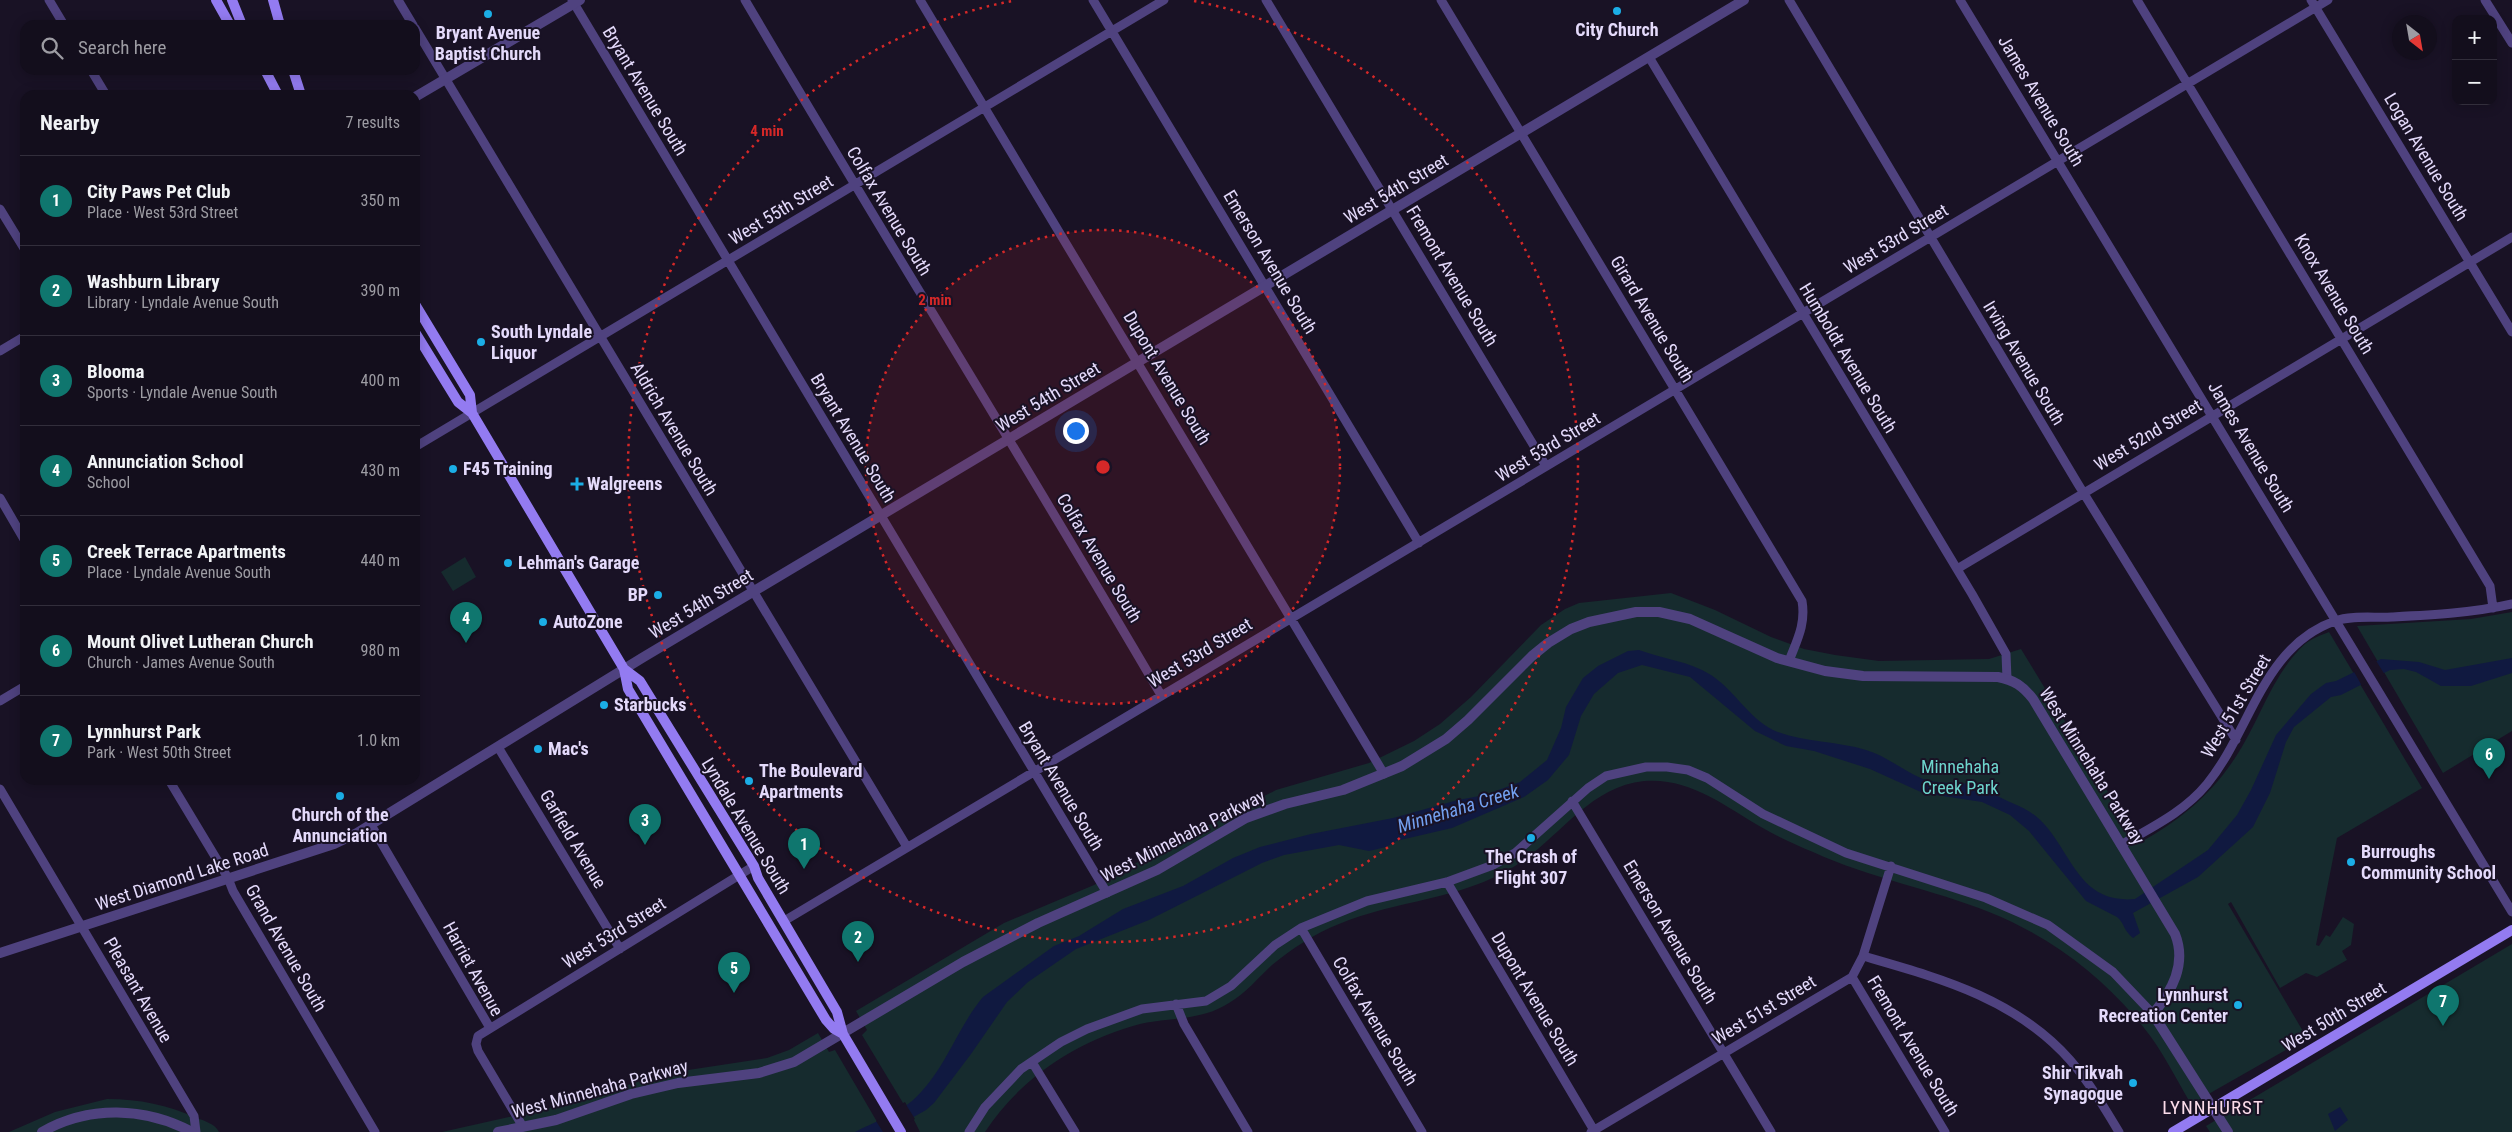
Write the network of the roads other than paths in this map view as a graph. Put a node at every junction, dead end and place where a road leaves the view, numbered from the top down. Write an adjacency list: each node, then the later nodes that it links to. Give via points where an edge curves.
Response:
1 (48, 0): 20 (street)
2 (216, 0): 21 (main road)
3 (232, 0): 22 (main road)
4 (273, 0): 23 (main road)
5 (398, 0): 24 (street, Aldrich Avenue South)
6 (746, 0): 43 (street, Colfax Avenue South)
7 (920, 0): 40 (street, Dupont Avenue South)
8 (1093, 0): 25 (street, Emerson Avenue South)
9 (1164, 0): 25 (street, West 55th Street)
10 (1266, 0): 45 (street, Fremont Avenue South)
11 (1441, 0): 41 (street, Girard Avenue South)
12 (1744, 0): 28 (street, West 54th Street)
13 (1789, 0): 46 (street, Irving Avenue South)
14 (1960, 0): 42 (street, James Avenue South)
15 (2137, 0): 34 (street, Knox Avenue South)
16 (2328, 0): 19 (street, West 53rd Street)
17 (2485, 0): 27 (street)
18 (575, 1): 33 (street); 49 (street, Bryant Avenue South)
19 (2313, 4): 34 (street, West 53rd Street); 50 (street, Logan Avenue South)
20 (61, 20)
21 (227, 20)
22 (240, 20)
23 (279, 20)
24 (410, 20)
25 (1112, 31): 40 (street, West 55th Street); 51 (street, Emerson Avenue South)
26 (420, 36): 33 (street, Aldrich Avenue South)
27 (2512, 43)
28 (1649, 57): 41 (street, West 54th Street); 53 (street, Humboldt Avenue South)
29 (94, 75): 35 (street)
30 (264, 75): 36 (main road)
31 (268, 75): 37 (main road)
32 (295, 75): 38 (main road)
33 (446, 80): 39 (street); 55 (street, Aldrich Avenue South)
34 (2188, 85): 42 (street, West 53rd Street); 57 (street, Knox Avenue South)
35 (103, 90)
36 (275, 90)
37 (275, 90)
38 (299, 90)
39 (420, 94)
40 (986, 106): 43 (street, West 55th Street); 60 (street, Dupont Avenue South)
41 (1522, 133): 45 (street, West 54th Street); 61 (street, Girard Avenue South)
42 (2058, 160): 46 (street, West 53rd Street); 63 (street, James Avenue South)
43 (854, 185): 49 (street, West 55th Street); 64 (street, Colfax Avenue South)
44 (0, 209): 48 (street)
45 (1393, 209): 51 (street, West 54th Street); 66 (street, Fremont Avenue South)
46 (1930, 238): 53 (street, West 53rd Street); 67 (street, Irving Avenue South)
47 (2512, 238): 50 (street, West 52nd Street)
48 (20, 242)
49 (727, 261): 55 (street, West 55th Street); 69 (street, Bryant Avenue South)
50 (2470, 263): 54 (street, Logan Avenue South); 57 (street, West 52nd Street)
51 (1266, 286): 60 (street, West 54th Street); 71 (street, Emerson Avenue South)
52 (420, 312): 62 (main road, Lyndale Avenue South, via 470,395)
53 (1802, 313): 61 (street, West 53rd Street); 72 (street, Humboldt Avenue South)
54 (2512, 332)
55 (599, 336): 62 (street, West 55th Street); 73 (street, Aldrich Avenue South)
56 (20, 339): 59 (street)
57 (2342, 339): 63 (street, West 52nd Street); 75 (street, Knox Avenue South, via 2490,586)
58 (420, 340): 62 (main road, Lyndale Avenue South, via 458,402)
59 (0, 351)
60 (1139, 362): 64 (street, West 54th Street); 76 (street, Dupont Avenue South)
61 (1674, 389): 66 (street, West 53rd Street); 78 (street, Girard Avenue South, via 1802,601 1802,627)
62 (472, 413): 65 (street, West 55th Street); 79 (main road, Lyndale Avenue South)
63 (2213, 416): 67 (street, West 52nd Street); 77 (street, James Avenue South)
64 (1010, 439): 69 (street, West 54th Street); 82 (street, Colfax Avenue South)
65 (420, 444)
66 (1546, 466): 71 (street, West 53rd Street)
67 (2083, 493): 72 (street, West 52nd Street); 84 (street, Irving Avenue South)
68 (0, 498): 70 (street)
69 (881, 516): 73 (street, West 54th Street); 86 (street, Bryant Avenue South)
70 (20, 532)
71 (1419, 543): 76 (street, West 53rd Street)
72 (1957, 569): 80 (street, Humboldt Avenue South, via 2006,654)
73 (753, 592): 79 (street, West 54th Street); 93 (street, Aldrich Avenue South)
74 (2512, 604): 75 (street, West 51st Street)
75 (2493, 608): 77 (street, West 51st Street)
76 (1291, 618): 82 (street, West 53rd Street); 87 (street, Dupont Avenue South)
77 (2337, 620): 84 (street, West 51st Street, via 2296,642 2268,678); 100 (street, James Avenue South)
78 (1789, 661): 80 (street, West Minnehaha Parkway, via 1825,671 1863,676); 87 (street, West Minnehaha Parkway, via 1705,624 1676,615 1636,612 1605,617 1571,629 1548,643 1446,739)
79 (624, 669): 85 (street, West 54th Street); 94 (main road, Lyndale Avenue South, via 640,681); 96 (main road, Lyndale Avenue South, via 628,689)
80 (2007, 679): 92 (street, West Minnehaha Parkway, via 2021,685 2033,700)
81 (20, 689): 83 (street)
82 (1161, 695): 86 (street, West 53rd Street)
83 (0, 702)
84 (2236, 740): 92 (street, West 51st Street, via 2206,785 2186,805)
85 (498, 747): 91 (street, West 54th Street); 105 (street, Garfield Avenue)
86 (1033, 771): 93 (street, West 53rd Street); 99 (street, Bryant Avenue South)
87 (1384, 774): 99 (street, West Minnehaha Parkway, via 1343,790 1257,814 1157,870)
88 (172, 785): 97 (street, Grand Avenue South)
89 (0, 789): 102 (street, Pleasant Avenue)
90 (1572, 801): 95 (street, via 1606,776 1626,770 1646,766 1688,770 1804,835 1846,853); 98 (street, via 1515,853); 113 (street, Emerson Avenue South)
91 (371, 825): 97 (street, West Diamond Lake Road, via 334,844); 111 (street, Harriet Avenue)
92 (2121, 845): 110 (street, West Minnehaha Parkway, via 2178,941 2180,957 2174,982)
93 (907, 847): 101 (street, West 53rd Street)
94 (754, 866): 96 (street, West 53rd Street); 101 (main road, Lyndale Avenue South)
95 (1891, 866): 107 (street); 110 (street, via 1986,898 2048,925 2113,972)
96 (739, 875): 105 (street, West 53rd Street); 112 (main road, Lyndale Avenue South, via 826,1020)
97 (228, 878): 102 (street, West Diamond Lake Road); 121 (street, Grand Avenue South)
98 (1447, 882): 103 (street, via 1367,901); 117 (street, Dupont Avenue South)
99 (1107, 893): 112 (street, West Minnehaha Parkway, via 1038,923 963,962)
100 (2512, 912)
101 (784, 920): 112 (main road, Lyndale Avenue South, via 840,1016)
102 (83, 927): 106 (street, West Diamond Lake Road); 120 (street, Pleasant Avenue, via 196,1120)
103 (1301, 928): 109 (street, via 1275,945 1224,991 1206,1001); 127 (street, Colfax Avenue South)
104 (2512, 930): 115 (main road, West 50th Street)
105 (620, 949): 111 (street, West 53rd Street)
106 (0, 952)
107 (1863, 956): 108 (street); 130 (street, via 1944,979 1974,991 2028,1021 2074,1065)
108 (1852, 977): 113 (street, West 51st Street); 129 (street, Fremont Avenue South)
109 (1176, 1004): 114 (street, via 1142,1009 1087,1029); 126 (street, via 1181,1018)
110 (2154, 1014): 115 (street)
111 (490, 1028): 116 (street, Harriet Avenue, via 478,1036 476,1048)
112 (843, 1034): 116 (street, West Minnehaha Parkway, via 794,1062 769,1071 678,1083); 123 (main road, Lyndale Avenue South)
113 (1723, 1053): 117 (street, West 51st Street); 128 (street, Emerson Avenue South)
114 (1032, 1062): 124 (street, via 1021,1069 986,1107); 125 (street)
115 (2214, 1108): 131 (main road, West 50th Street); 132 (street)
116 (523, 1127): 122 (street, West Minnehaha Parkway)
117 (1593, 1131)
118 (42, 1132): 119 (street, via 78,1117 117,1112 166,1120)
119 (192, 1132)
120 (196, 1132)
121 (375, 1132)
122 (498, 1132)
123 (901, 1132)
124 (969, 1132)
125 (1075, 1132)
126 (1248, 1132)
127 (1422, 1132)
128 (1771, 1132)
129 (1945, 1132)
130 (2119, 1132)
131 (2173, 1132)
132 (2228, 1132)

